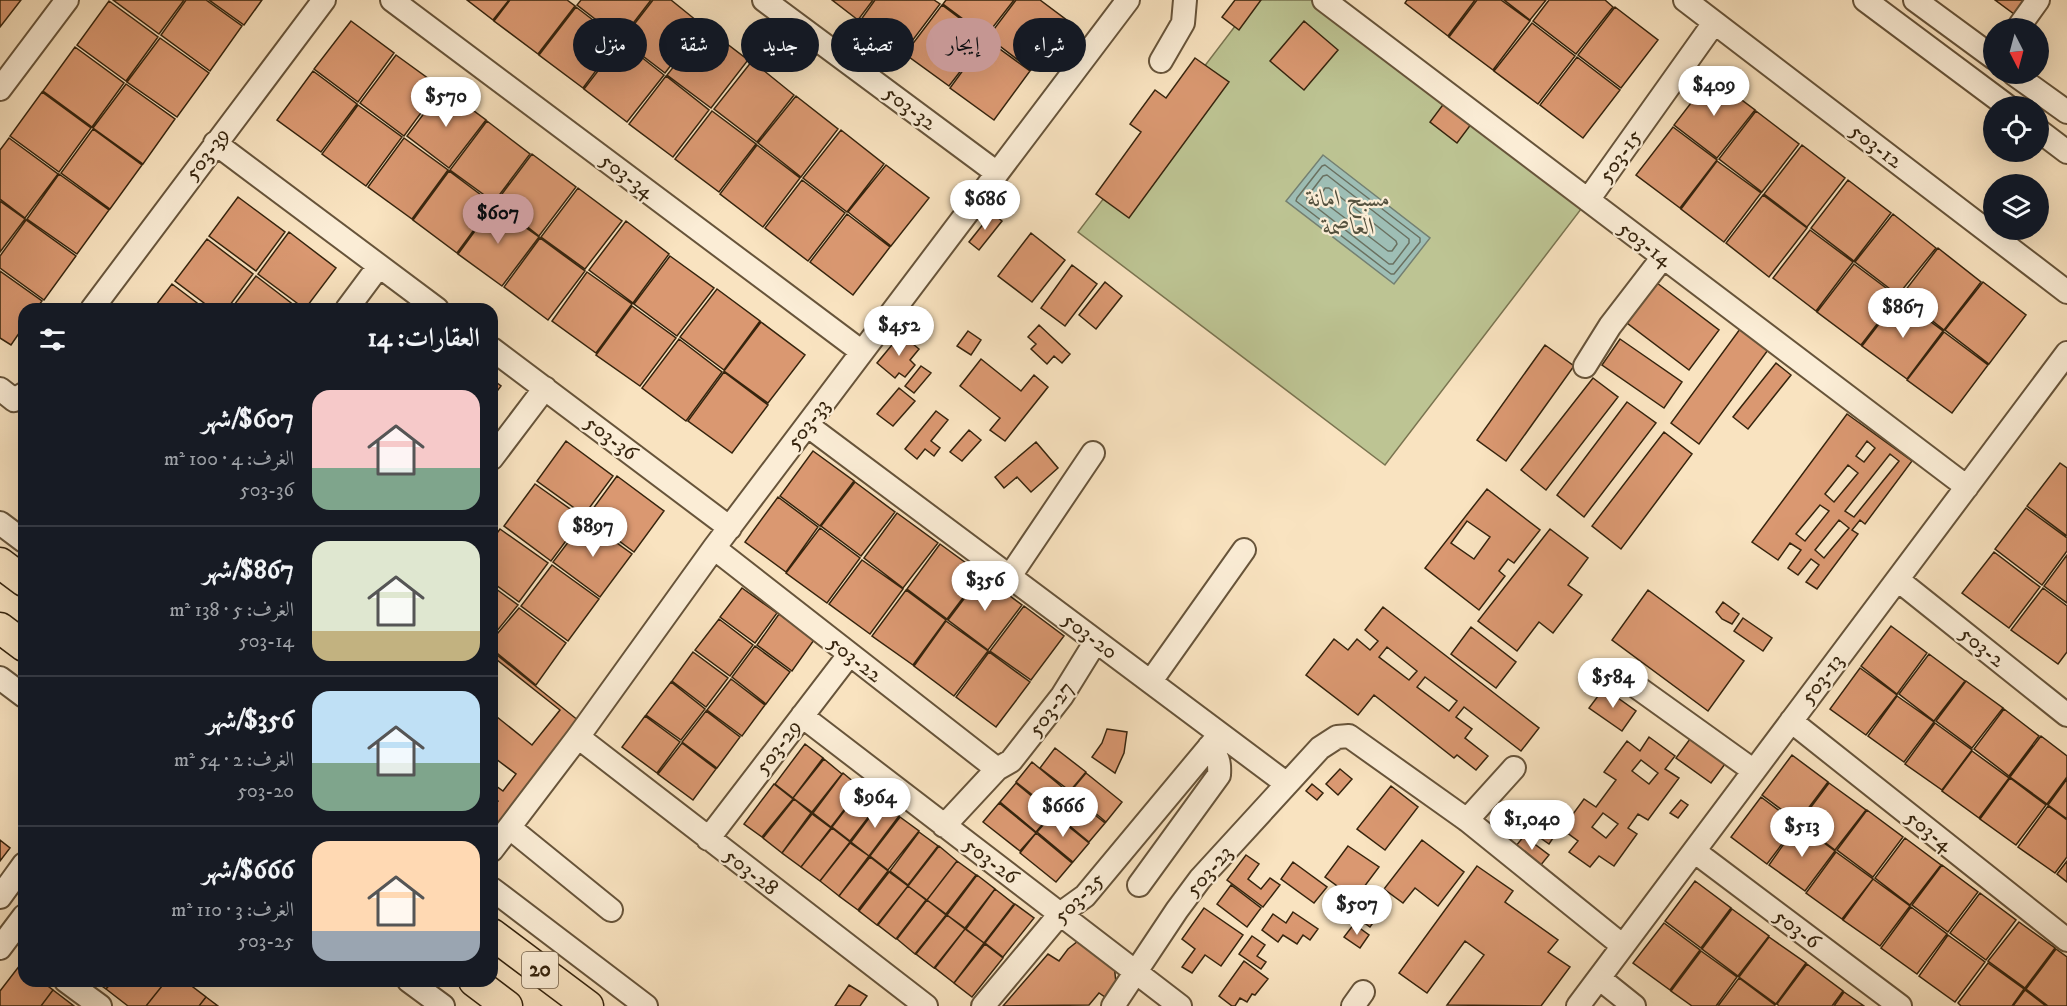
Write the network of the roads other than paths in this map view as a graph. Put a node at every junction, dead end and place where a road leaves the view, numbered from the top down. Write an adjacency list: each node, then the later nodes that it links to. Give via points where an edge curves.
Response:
1 (67, 0): 17 (street)
2 (324, 0): 21 (street, 503-39)
3 (392, 0): 31 (street, 503-34)
4 (764, 0): 23 (street, 503-32)
5 (1185, 0): 15 (street, via 1183,23)
6 (1324, 0): 24 (street, 503-14)
7 (1685, 0): 13 (street, 503-12)
8 (1865, 0): 18 (street)
9 (1915, 0): 14 (street)
10 (2038, 0): 12 (street)
11 (1124, 1): 23 (street, 503-33)
12 (2025, 18)
13 (1714, 23): 24 (street, 503-15); 27 (street, 503-12)
14 (1983, 50)
15 (1161, 61)
16 (2028, 84): 19 (street)
17 (0, 89)
18 (1994, 96)
19 (2067, 112)
20 (2049, 138): 22 (street)
21 (215, 143): 26 (street); 28 (street, 503-39)
22 (2067, 152)
23 (997, 173): 31 (street, 503-33)
24 (1588, 200): 25 (street, 503-14)
25 (1663, 257): 34 (street); 39 (street, 503-14)
26 (379, 266): 29 (street); 30 (street)
27 (2067, 292)
28 (96, 303)
29 (351, 303)
30 (429, 303)
31 (862, 352): 36 (street, 503-33)
32 (498, 353): 35 (street, 503-36)
33 (2067, 353): 39 (street, 503-13)
34 (1585, 366)
35 (545, 388): 37 (street); 41 (street, 503-36)
36 (807, 425): 41 (street, 503-33); 47 (street, 503-20)
37 (498, 450)
38 (1094, 453): 47 (street)
39 (1967, 487): 48 (street, 503-13)
40 (0, 523): 42 (street)
41 (730, 528): 43 (street, 503-33)
42 (18, 536)
43 (714, 548): 52 (street, 503-22); 60 (street, 503-33)
44 (1244, 550): 55 (street)
45 (0, 563): 46 (main road)
46 (18, 576)
47 (1010, 576): 50 (street, 503-20)
48 (1898, 580): 57 (street, 503-2); 59 (street, 503-13)
49 (0, 628): 51 (main road)
50 (1096, 641): 55 (street, 503-20); 63 (street, 503-27, via 1062,696 1011,761)
51 (18, 642)
52 (849, 655): 58 (street, 503-29); 63 (street, 503-22)
53 (1616, 672): 64 (street)
54 (0, 678): 56 (street)
55 (1151, 681): 61 (street, 503-20)
56 (18, 692)
57 (2067, 715)
58 (802, 716): 67 (street, 503-26); 69 (street, 503-29)
59 (1791, 722): 64 (street, 503-13); 80 (street, 503-4)
60 (578, 737): 68 (street, 503-33); 69 (street, 503-28)
61 (1215, 740): 65 (street, 503-20); 73 (street, via 1219,775); 77 (street, 503-25, via 1085,896)
62 (1514, 768): 66 (street)
63 (997, 769): 67 (street, 503-27)
64 (1754, 771): 71 (street, 503-13)
65 (1287, 784): 66 (street, 503-23, via 1320,748 1336,737 1349,736); 83 (street, 503-23, via 1200,879)
66 (1467, 820): 82 (street)
67 (944, 826): 77 (street, 503-26)
68 (510, 828): 70 (street, 503-33); 76 (street)
69 (708, 839): 93 (street, 503-28)
70 (498, 843)
71 (1694, 851): 82 (street, 503-13); 99 (street, 503-6)
72 (18, 872): 75 (street)
73 (1139, 885)
74 (498, 894): 92 (street)
75 (0, 897)
76 (611, 910)
77 (1060, 914): 83 (street, 503-26); 94 (street, 503-25)
78 (18, 929): 81 (street)
79 (498, 938): 91 (main road, 20)
80 (2067, 940)
81 (10, 946)
82 (1623, 946): 84 (street, 503-13)
83 (1136, 972): 95 (street, 503-23); 96 (street, 503-26)
84 (1599, 978): 97 (street, 503-13); 98 (street)
85 (74, 987): 88 (street)
86 (417, 987): 89 (street)
87 (482, 987): 90 (main road, 20)
88 (100, 1006)
89 (443, 1006)
90 (507, 1006)
91 (588, 1006)
92 (646, 1006)
93 (926, 1006)
94 (983, 1006)
95 (1113, 1006)
96 (1180, 1006)
97 (1578, 1006)
98 (1634, 1006)
99 (1900, 1006)

